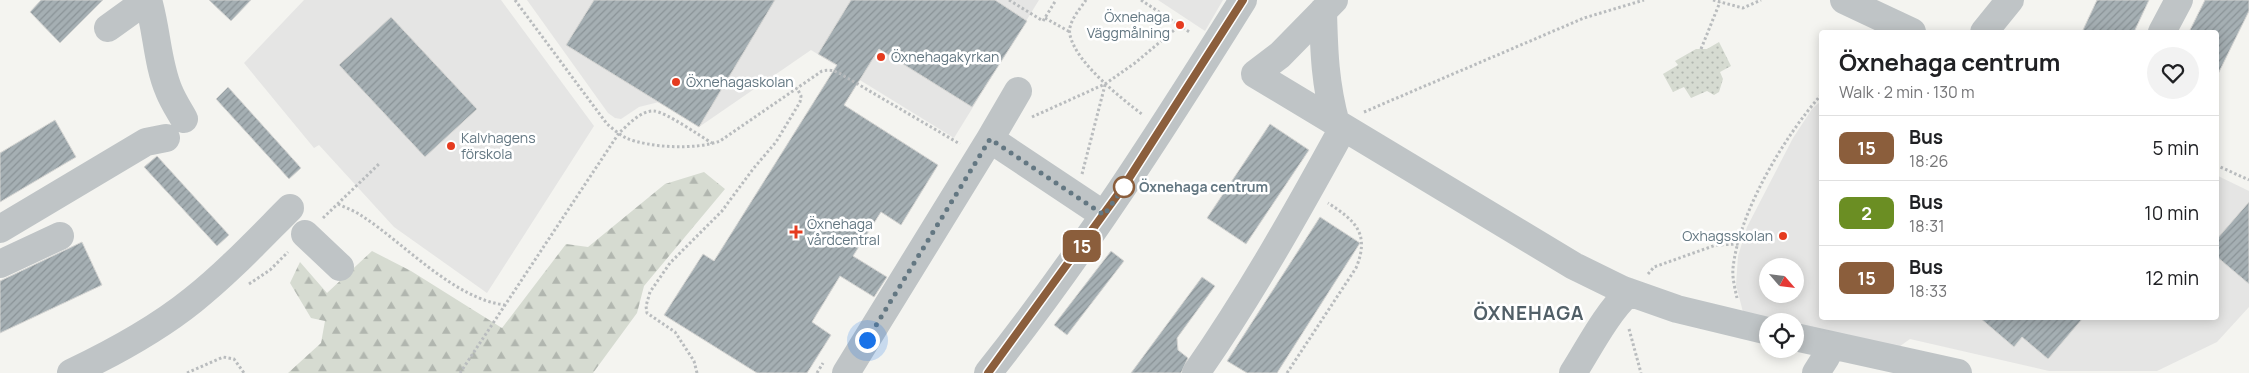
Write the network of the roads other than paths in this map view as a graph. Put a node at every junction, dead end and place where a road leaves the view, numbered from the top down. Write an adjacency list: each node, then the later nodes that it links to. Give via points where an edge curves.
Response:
1 (148, 0): 7 (street); 12 (street, via 159,59 169,92)
2 (1243, 0): 17 (street)
3 (1844, 0): 8 (street)
4 (2010, 0): 9 (street)
5 (2179, 0): 10 (street)
6 (1328, 5): 13 (street, via 1324,66 1329,97); 13 (street, via 1280,55 1255,74)
7 (108, 28)
8 (1908, 30)
9 (1986, 30)
10 (2163, 30)
11 (1018, 91): 15 (street)
12 (184, 119)
13 (1339, 126): 23 (street); 30 (street, via 1280,243)
14 (166, 138): 18 (street, via 146,142)
15 (981, 142): 17 (street); 28 (street)
16 (290, 208): 27 (street, via 191,302)
17 (1104, 215): 29 (street)
18 (0, 229)
19 (305, 234): 22 (street)
20 (60, 236): 21 (street)
21 (0, 264)
22 (340, 267)
23 (1625, 296): 24 (street); 31 (street)
24 (1755, 328)
25 (1804, 339): 26 (street)
26 (1830, 345): 32 (street); 33 (street)
27 (72, 373)
28 (846, 373)
29 (988, 373)
30 (1196, 373)
31 (1572, 373)
32 (1816, 373)
33 (1958, 373)

